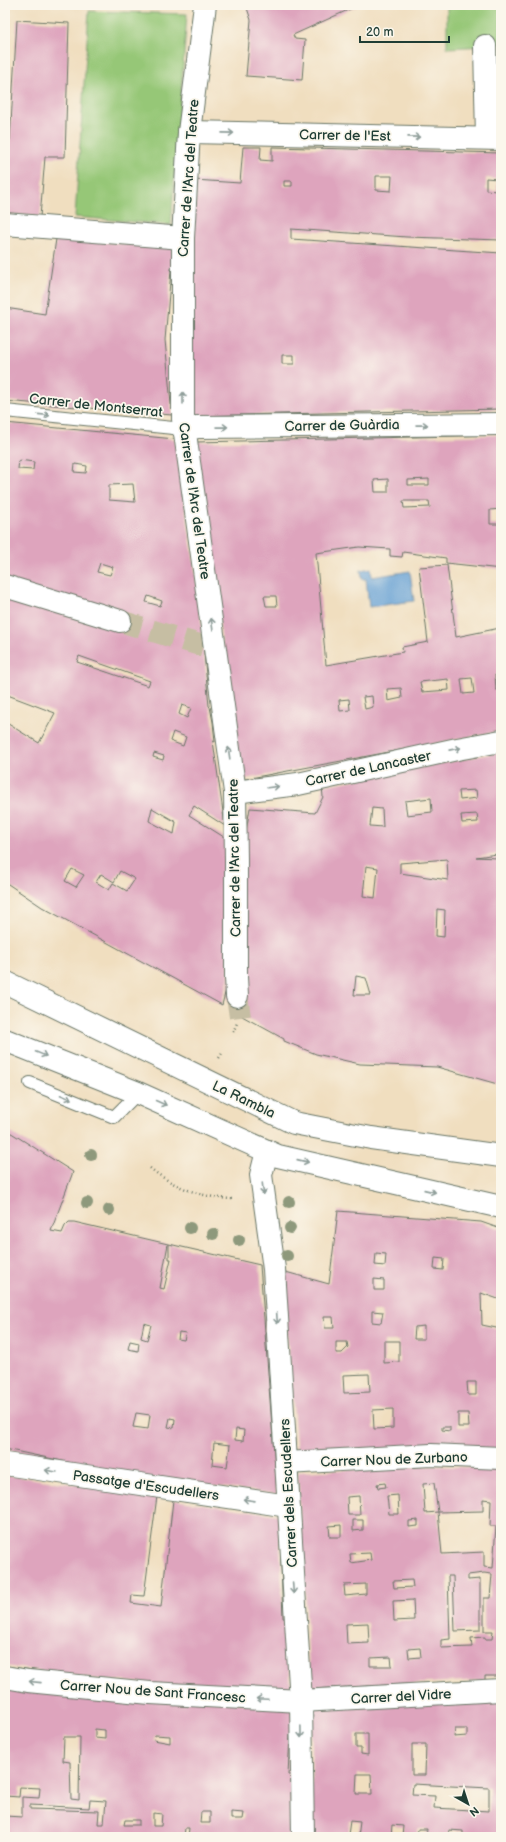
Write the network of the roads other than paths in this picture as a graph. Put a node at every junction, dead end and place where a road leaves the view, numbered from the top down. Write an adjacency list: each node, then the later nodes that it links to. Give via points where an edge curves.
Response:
1 (205, 5): 3 (street, Carrer de l'Arc del Teatre)
2 (485, 46): 4 (street)
3 (189, 132): 4 (street, Carrer de l'Est, one-way to 4); 6 (street, Carrer de l'Arc del Teatre)
4 (494, 139)
5 (5, 224): 6 (street)
6 (183, 238): 9 (street, Carrer de l'Arc del Teatre, one-way to 6)
7 (5, 411): 9 (lane, Carrer de Montserrat, one-way to 9)
8 (501, 424): 9 (street, Carrer de Guàrdia, one-way to 8)
9 (183, 429): 13 (street, Carrer de l'Arc del Teatre, one-way to 9, via 209,648)
10 (5, 586): 11 (street)
11 (120, 621)
12 (501, 741): 13 (street, Carrer de Lancaster, one-way to 12, via 298,784)
13 (234, 792): 15 (street, Carrer de l'Arc del Teatre)
14 (5, 982): 20 (street, La Rambla, via 294,1123 371,1138)
15 (237, 996)
16 (8, 1046): 18 (street, one-way to 18)
17 (30, 1082): 18 (lane, one-way to 18, via 114,1117)
18 (138, 1093): 19 (street, one-way to 19)
19 (268, 1151): 21 (street, one-way to 21, via 278,1156); 23 (street, Carrer dels Escudellers, one-way to 23, via 261,1175 274,1269)
20 (501, 1156)
21 (501, 1207)
22 (501, 1458): 23 (street, Carrer Nou de Zurbano, via 431,1455)
23 (286, 1463): 25 (street, Carrer dels Escudellers)
24 (5, 1464): 25 (street, Passatge d'Escudellers, one-way to 24)
25 (288, 1506): 28 (street, Carrer dels Escudellers, one-way to 28)
26 (5, 1677): 28 (street, Carrer Nou de Sant Francesc, one-way to 26, via 150,1693)
27 (501, 1690): 28 (street, Carrer del Vidre)
28 (301, 1702): 29 (street, Carrer dels Escudellers, one-way to 29)
29 (303, 1837)

